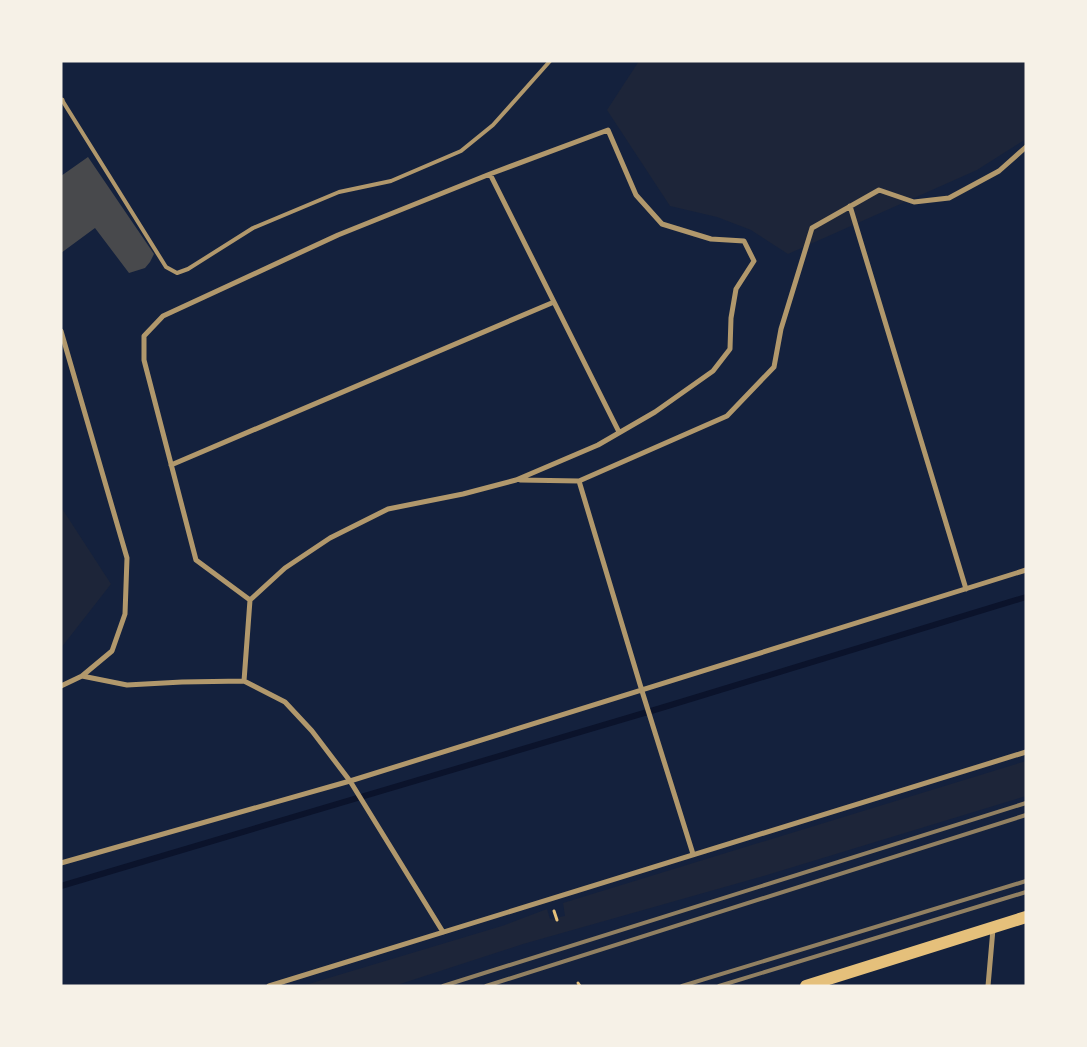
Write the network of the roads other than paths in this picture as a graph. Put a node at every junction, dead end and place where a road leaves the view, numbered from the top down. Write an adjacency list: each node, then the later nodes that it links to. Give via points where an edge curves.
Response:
1 (550, 61): 2 (lane, via 493,125 461,151 391,181 339,192 254,228 177,273 166,266)
2 (61, 100)
3 (1026, 147): 5 (street, via 999,171 949,198 914,202 879,190)
4 (490, 174): 6 (street); 8 (street, via 608,130 636,194 662,224 711,239 744,241 754,261 736,289 730,349 713,372 655,412); 9 (street, via 338,236 163,316 144,336 144,360)
5 (850, 206): 11 (street, via 812,228 781,329 774,367 727,416); 13 (street)
6 (554, 302): 8 (street); 9 (street)
7 (61, 331): 15 (street, via 127,558 125,614 112,651)
8 (619, 432): 10 (street, via 598,445)
9 (171, 465): 14 (street, via 196,560)
10 (516, 480): 11 (street); 14 (street, via 388,509 330,538 285,568)
11 (579, 481): 18 (street)
12 (1026, 570): 13 (street)
13 (966, 589): 18 (street)
14 (250, 600): 16 (street)
15 (82, 676): 16 (street, via 128,686); 17 (street)
16 (244, 681): 20 (street, via 285,702)
17 (61, 686)
18 (642, 691): 20 (street); 21 (street)
19 (1026, 752): 21 (street)
20 (350, 781): 22 (street); 25 (street)
21 (693, 854): 25 (street)
22 (61, 863)
23 (1026, 918): 24 (main road)
24 (993, 927): 27 (main road); 28 (street)
25 (443, 932): 26 (street)
26 (269, 986)
27 (806, 986)
28 (988, 986)

